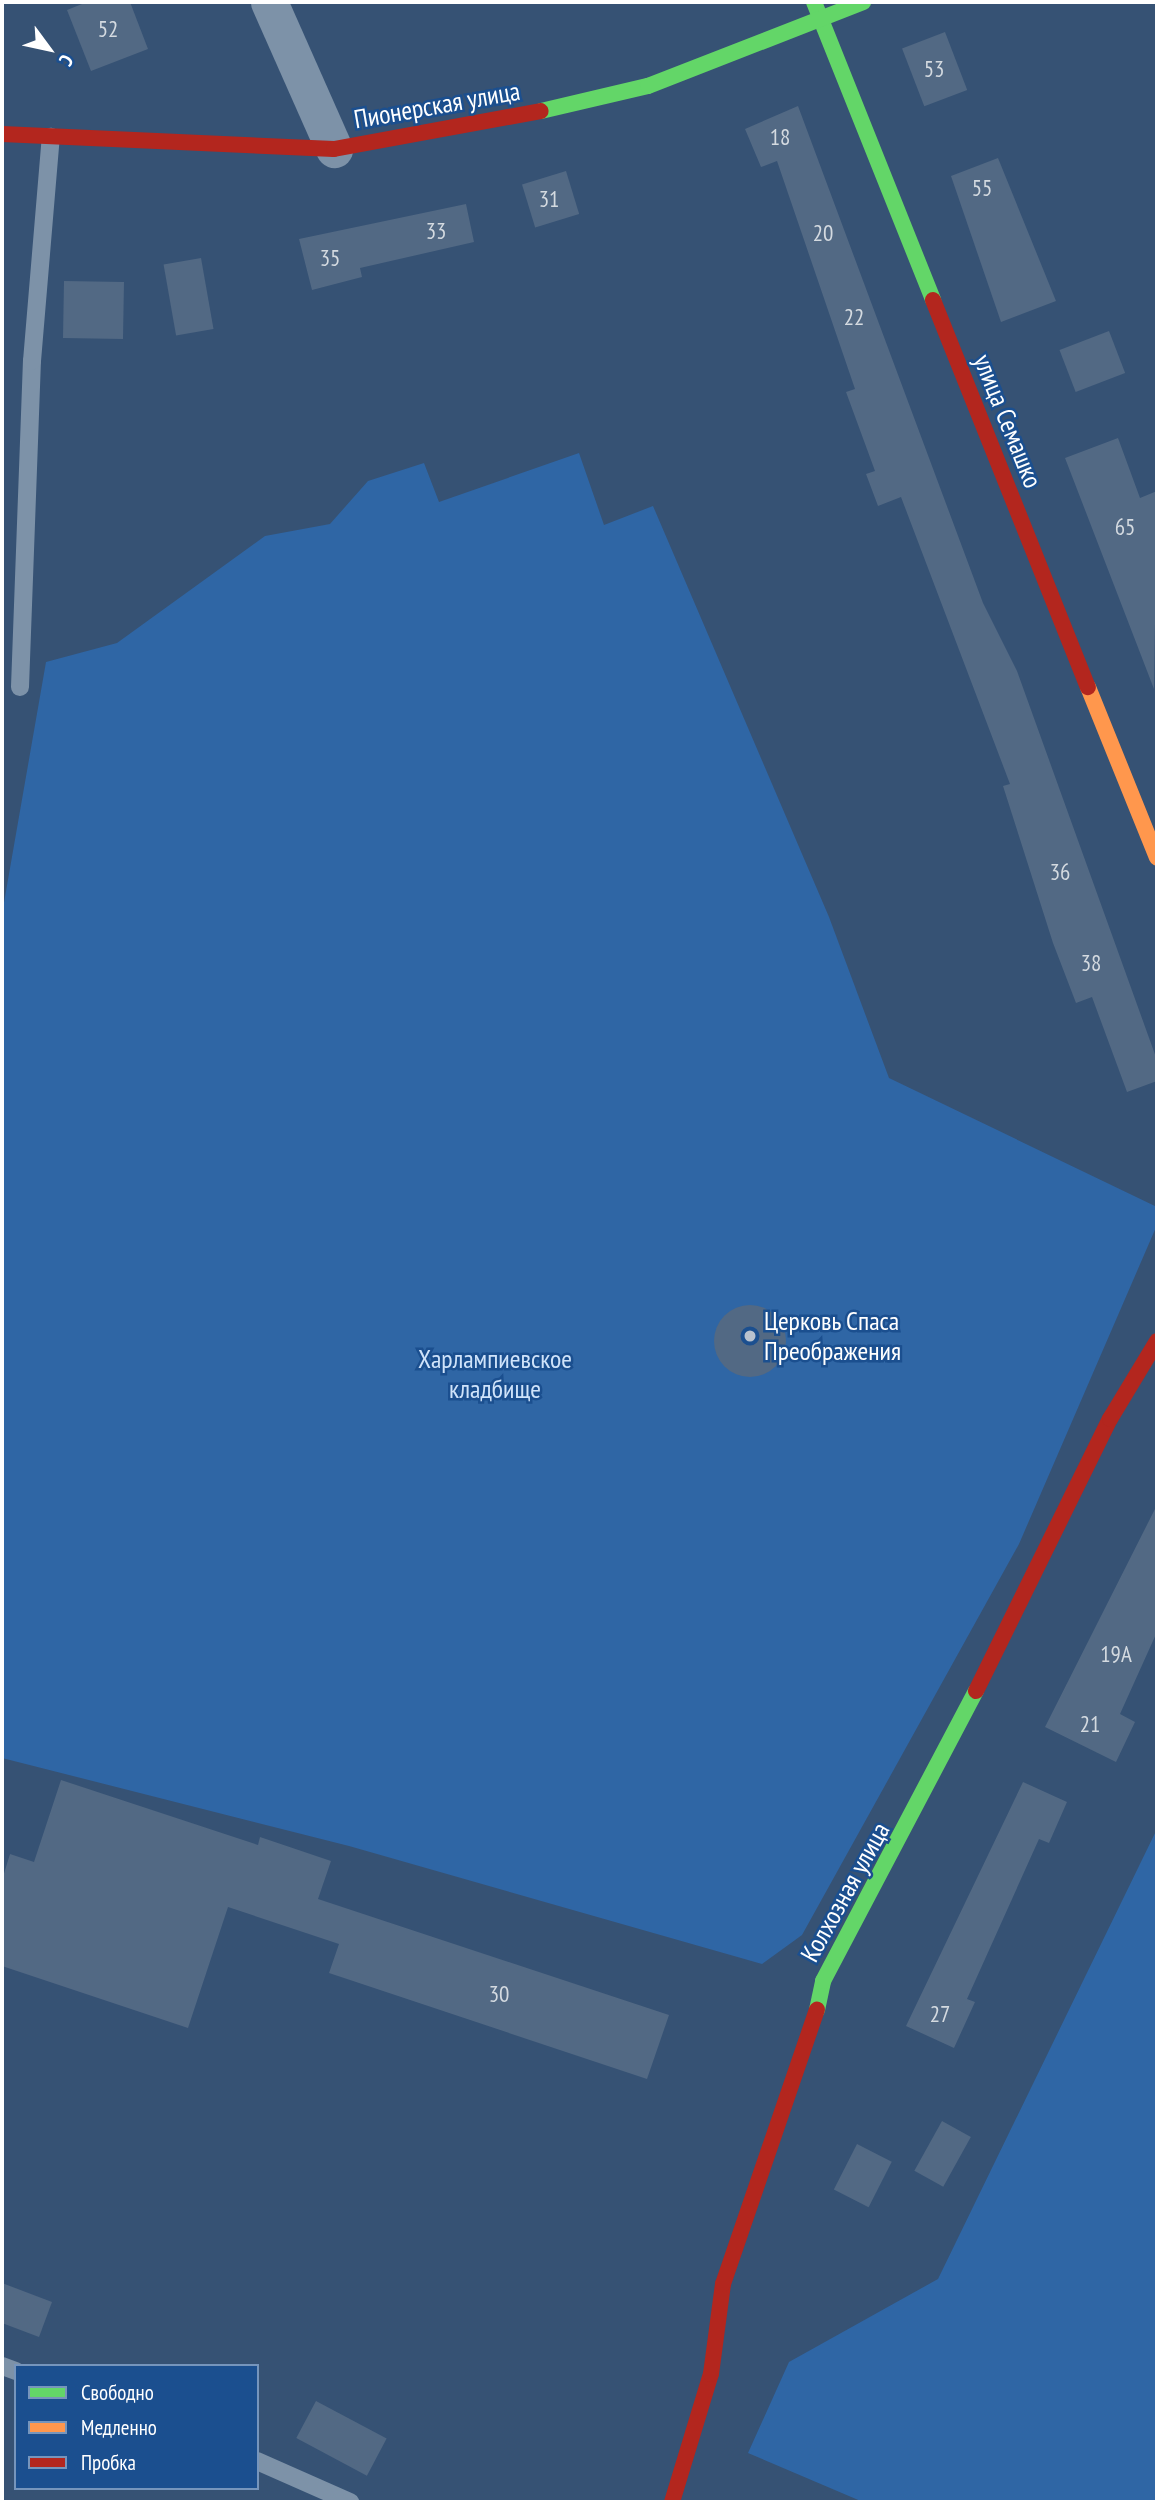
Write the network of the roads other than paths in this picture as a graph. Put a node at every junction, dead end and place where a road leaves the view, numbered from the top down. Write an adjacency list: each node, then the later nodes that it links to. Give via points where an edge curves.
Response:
1 (269, 2): 7 (street)
2 (814, 2): 4 (street, улица Семашко)
3 (863, 2): 4 (street, Пионерская улица)
4 (821, 19): 7 (street, Пионерская улица, via 648,86 489,123); 9 (street, улица Семашко)
5 (2, 134): 6 (street, Пионерская улица)
6 (51, 137): 7 (street, Пионерская улица); 8 (lane, via 32,361)
7 (334, 149)
8 (20, 687)
9 (1157, 858)
10 (1157, 1341): 13 (street, Колхозная улица, via 1110,1419 905,1834 823,1981 811,2043 723,2284 712,2374)
11 (259, 2462): 12 (lane)
12 (350, 2502)
13 (672, 2502)

